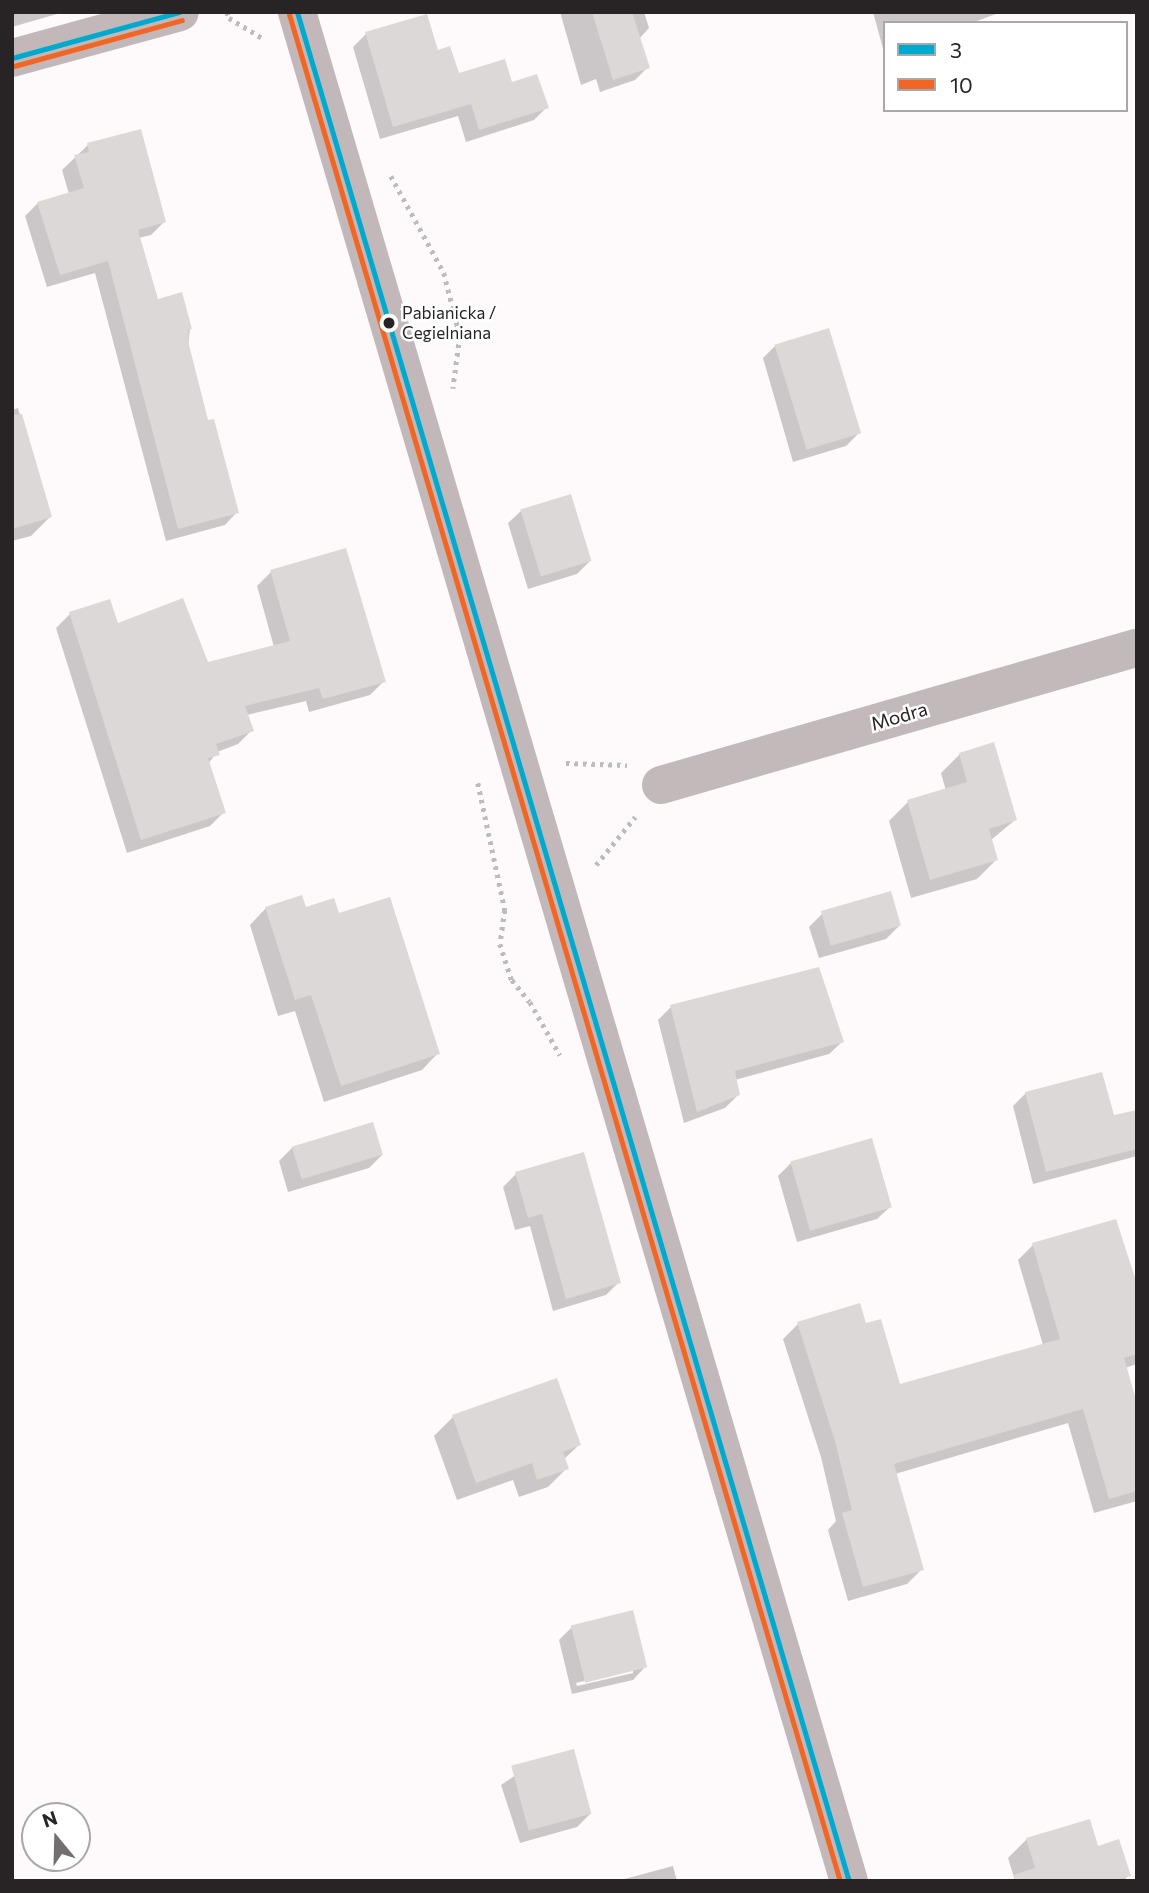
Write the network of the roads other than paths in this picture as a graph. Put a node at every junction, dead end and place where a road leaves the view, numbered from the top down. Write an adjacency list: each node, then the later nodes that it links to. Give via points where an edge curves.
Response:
1 (180, 12): 3 (main road)
2 (297, 12): 6 (main road)
3 (12, 58)
4 (1137, 648): 5 (street, Modra)
5 (661, 785)
6 (849, 1881)

